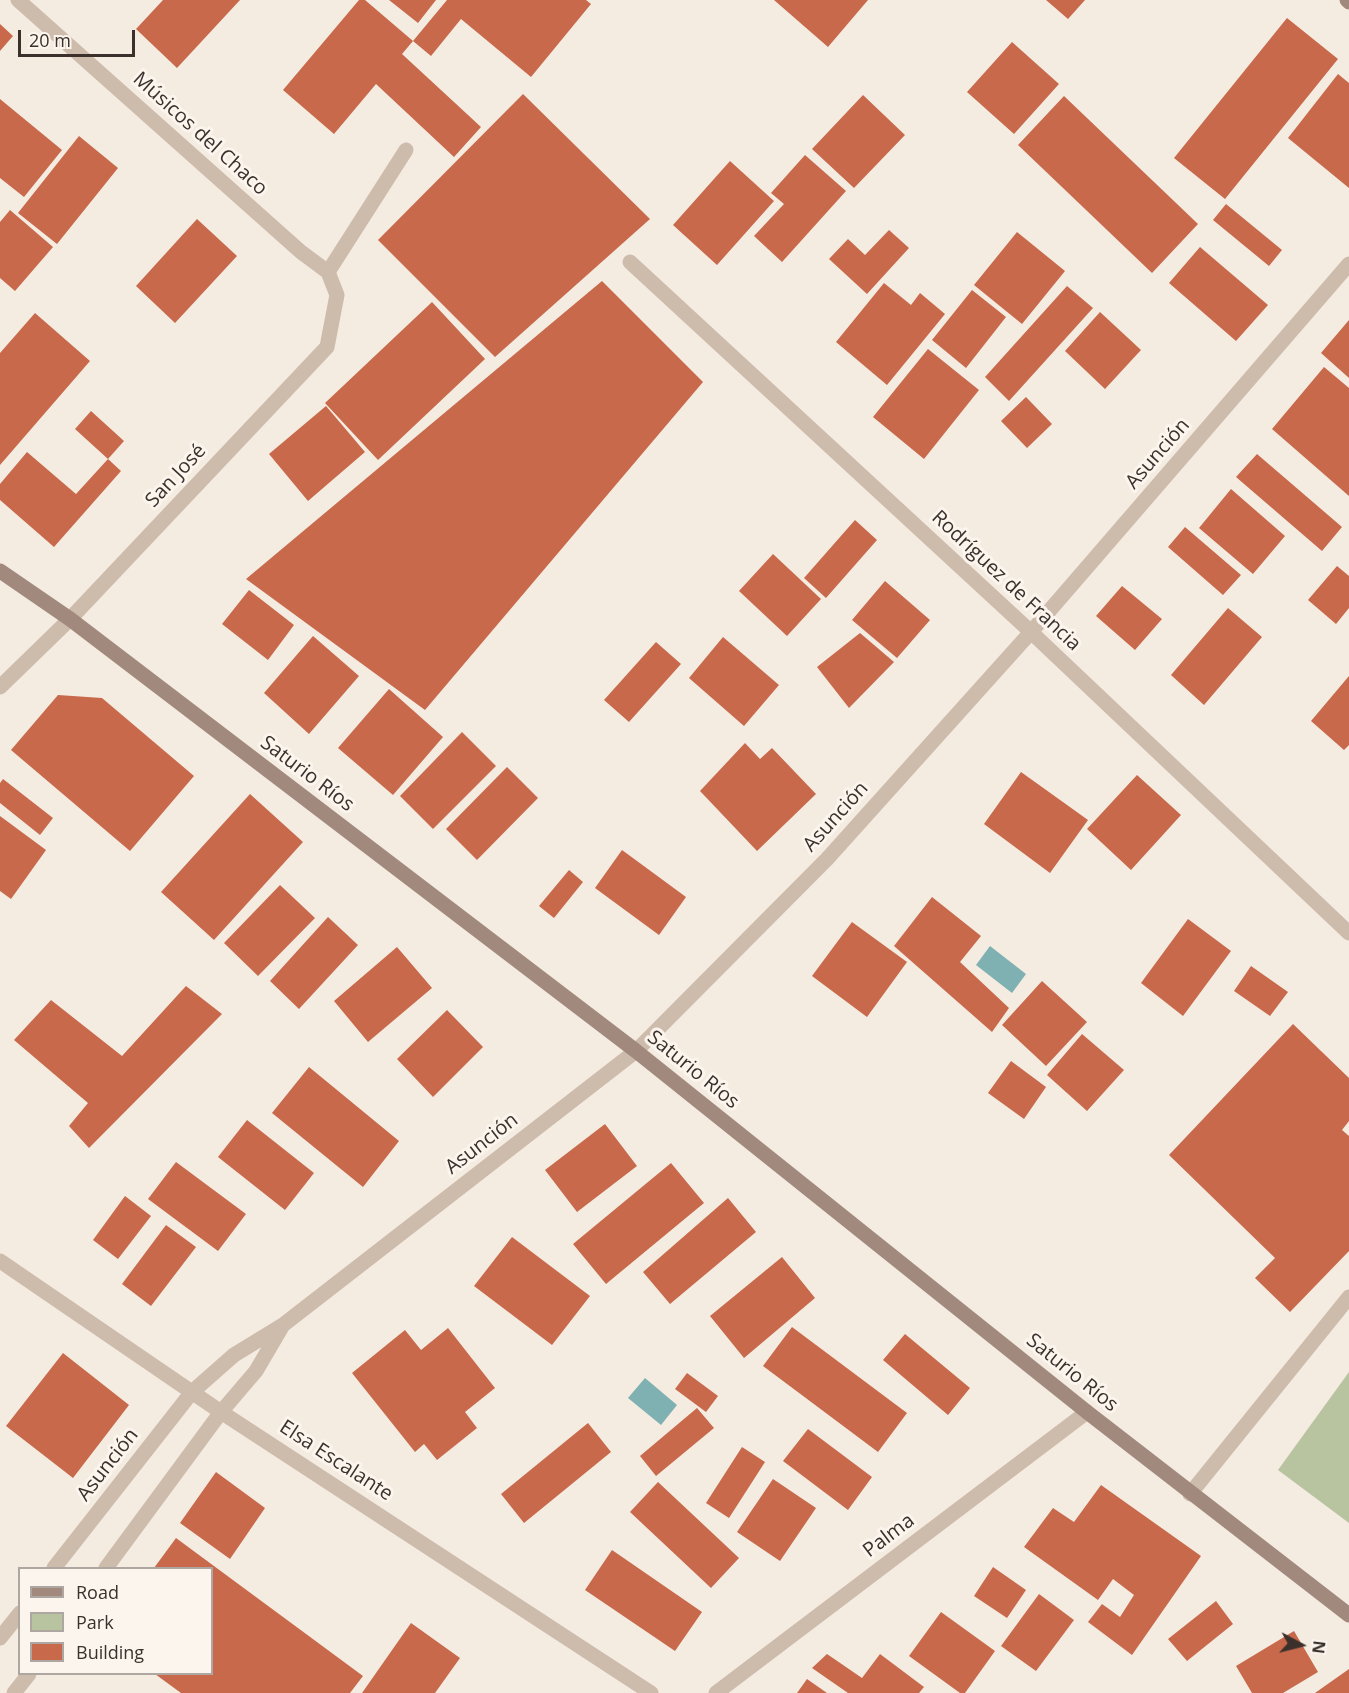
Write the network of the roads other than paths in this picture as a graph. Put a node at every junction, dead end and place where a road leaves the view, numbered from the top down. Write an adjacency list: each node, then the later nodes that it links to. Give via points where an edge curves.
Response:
1 (18, 0): 5 (street, Músicos del Chaco)
2 (406, 150): 5 (street)
3 (630, 262): 8 (street, Rodríguez de Francia)
4 (1349, 264): 8 (street, Asunción)
5 (328, 272): 7 (street, San José, via 337,296 327,347)
6 (0, 571): 7 (street, Saturio Ríos)
7 (69, 619): 9 (street, San José); 11 (street, Saturio Ríos)
8 (1031, 632): 10 (street, Rodríguez de Francia); 11 (street, Asunción, via 827,859)
9 (0, 687)
10 (1349, 933)
11 (636, 1051): 14 (street, Asunción); 17 (street, Saturio Ríos)
12 (0, 1261): 15 (street, Elsa Escalante)
13 (1349, 1297): 18 (street)
14 (283, 1325): 15 (street, Asunción, via 234,1355); 16 (street, Asunción, via 256,1371)
15 (192, 1392): 16 (street, Elsa Escalante); 19 (street, Asunción)
16 (221, 1412): 20 (street, Asunción); 26 (street, Elsa Escalante)
17 (1087, 1412): 18 (street, Saturio Ríos); 27 (street, Palma)
18 (1190, 1494): 21 (street, Saturio Ríos)
19 (56, 1567)
20 (107, 1567)
21 (1349, 1615)
22 (18, 1616): 23 (street)
23 (0, 1638)
24 (28, 1675): 25 (street)
25 (14, 1693)
26 (651, 1693)
27 (716, 1693)

